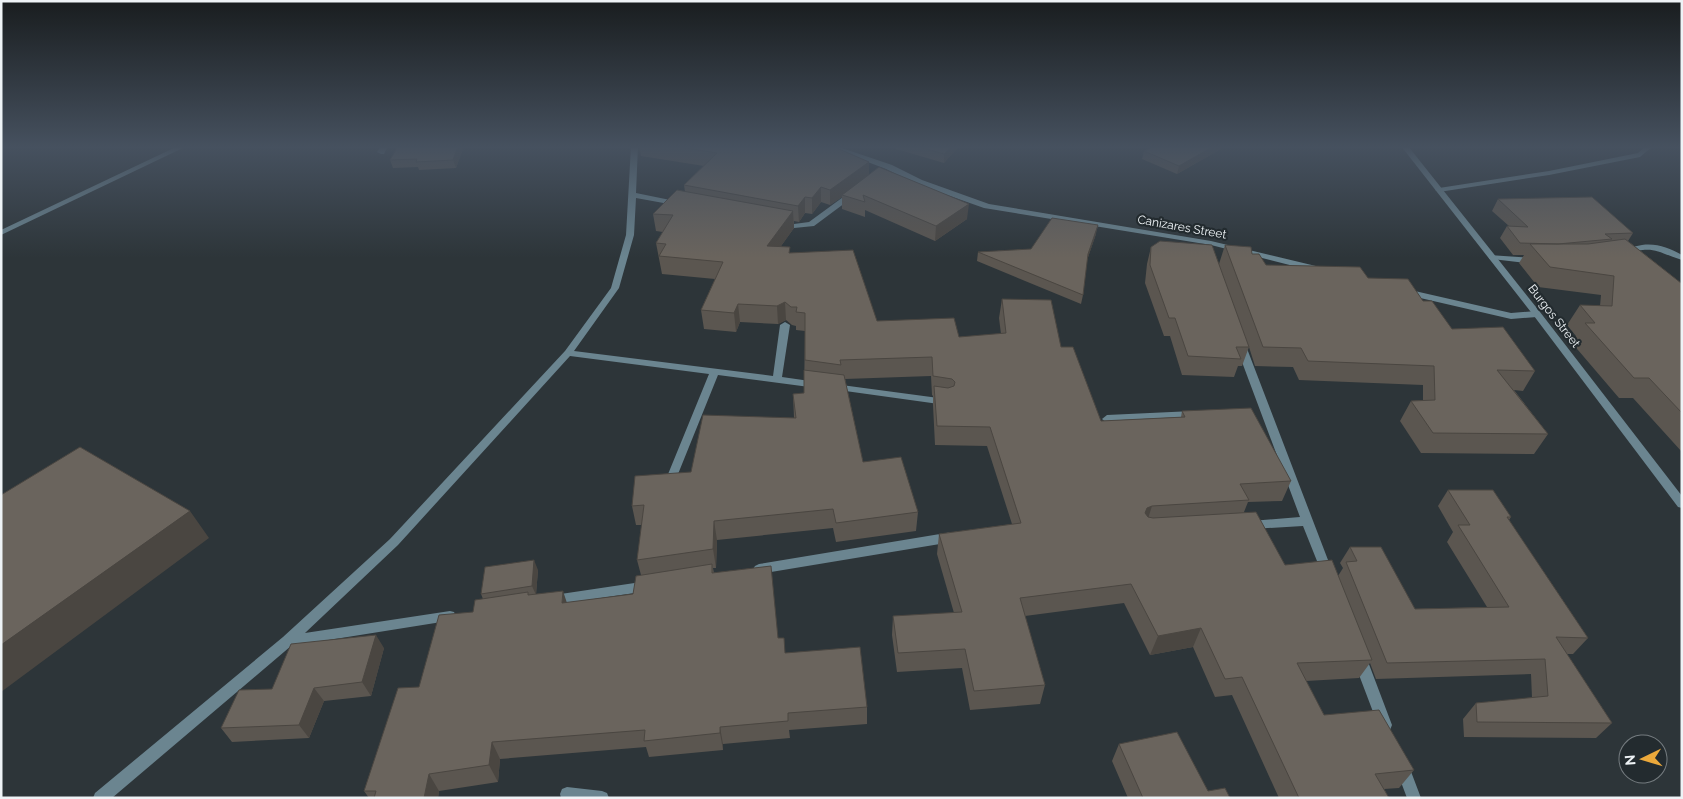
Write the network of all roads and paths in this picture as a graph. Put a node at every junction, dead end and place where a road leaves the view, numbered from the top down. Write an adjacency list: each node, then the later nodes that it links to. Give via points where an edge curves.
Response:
1 (106, 183): 11 (street)
2 (633, 183): 8 (street)
3 (923, 183): 16 (street, Canizares Street, via 987,206)
4 (1434, 183): 7 (street, Burgos Street)
5 (1482, 183): 7 (street)
6 (858, 190): 10 (street, via 811,224 794,226)
7 (1439, 190): 13 (street, Burgos Street)
8 (632, 195): 9 (street); 21 (street, via 630,235 615,288)
9 (690, 205)
10 (777, 222)
11 (1, 233)
12 (1615, 254): 14 (street, via 1645,245)
13 (1492, 257): 15 (street); 18 (street, Burgos Street)
14 (1682, 258)
15 (1547, 260)
16 (1324, 271)
17 (1399, 290): 18 (street, via 1511,316)
18 (1537, 314): 28 (street, Burgos Street)
19 (785, 325): 23 (street)
20 (1237, 335): 29 (street, via 1259,411)
21 (568, 353): 22 (street); 37 (street, via 394,542)
22 (715, 372): 23 (street); 27 (street)
23 (777, 379): 24 (street)
24 (946, 402)
25 (1205, 414): 26 (street)
26 (1107, 419)
27 (668, 486)
28 (1682, 504)
29 (1307, 521): 30 (street); 34 (street)
30 (1244, 525)
31 (960, 536): 32 (street)
32 (749, 570)
33 (661, 584): 35 (street)
34 (1331, 585)
35 (543, 602)
36 (465, 614): 37 (street)
37 (288, 641): 42 (street)
38 (1356, 650): 39 (street)
39 (1389, 733)
40 (1396, 752): 44 (street)
41 (567, 794): 43 (street)
42 (100, 798)
43 (602, 798)
44 (1414, 798)

